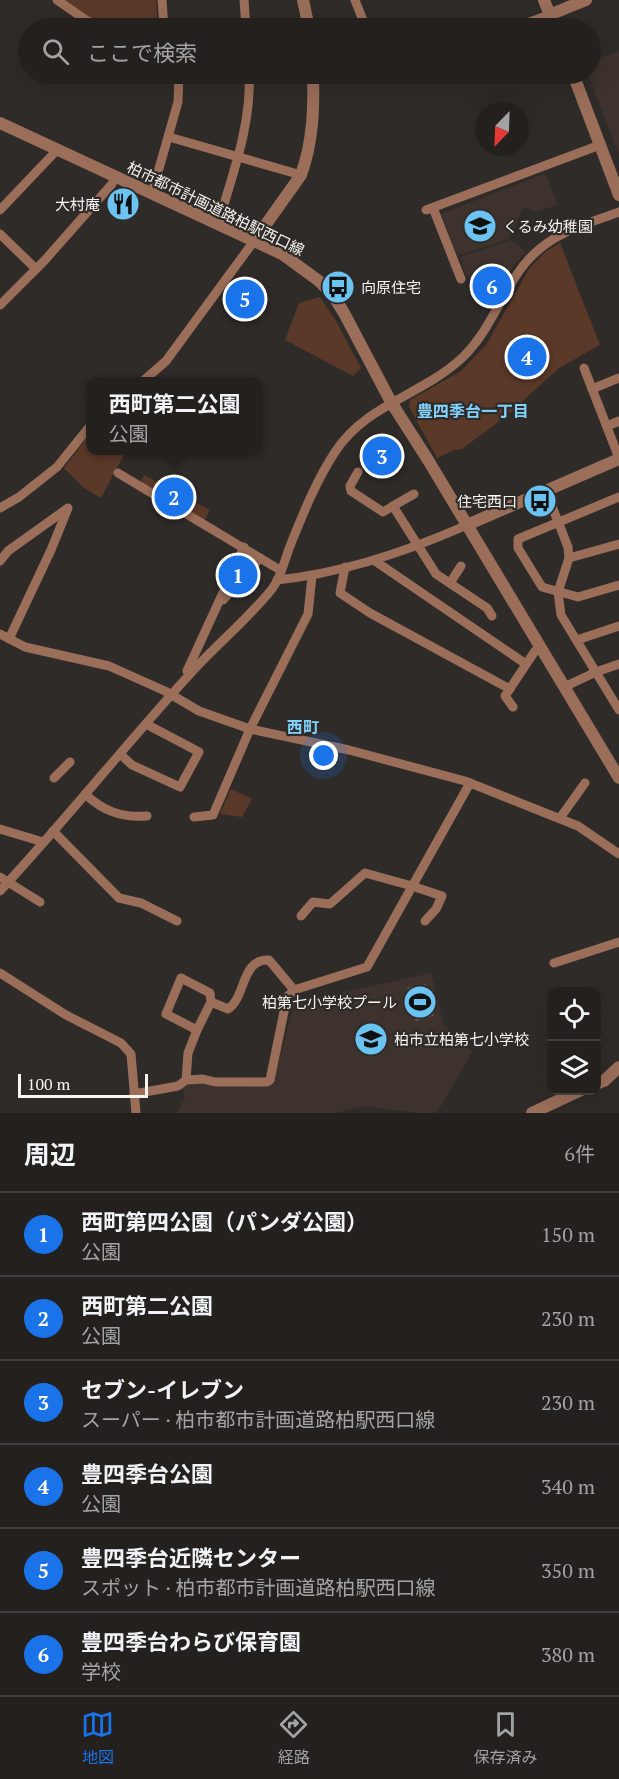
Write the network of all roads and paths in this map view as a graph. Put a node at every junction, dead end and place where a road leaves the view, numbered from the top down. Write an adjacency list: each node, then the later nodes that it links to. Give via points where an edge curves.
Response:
1 (57, 0): 9 (street)
2 (162, 0): 10 (street)
3 (244, 0): 11 (street)
4 (303, 0): 12 (street)
5 (355, 0): 13 (street)
6 (544, 0): 8 (street)
7 (586, 0): 8 (street)
8 (549, 15): 14 (street); 15 (street)
9 (83, 18)
10 (163, 18)
11 (245, 18)
12 (307, 18)
13 (362, 18)
14 (541, 18)
15 (550, 18)
16 (180, 84): 21 (street)
17 (250, 84): 24 (street, via 247,123)
18 (313, 84): 25 (street, via 311,128)
19 (577, 84): 22 (street)
20 (0, 123): 23 (street, 柏市都市計画道路柏駅西口線)
21 (169, 137): 24 (street); 27 (street)
22 (600, 145): 28 (street); 35 (street, via 429,209)
23 (58, 149): 26 (street, 柏市都市計画道路柏駅西口線); 29 (street)
24 (237, 156): 25 (street); 31 (street)
25 (301, 175): 33 (street)
26 (115, 176): 27 (street, 柏市都市計画道路柏駅西口線); 34 (street)
27 (152, 193): 31 (street, 柏市都市計画道路柏駅西口線)
28 (619, 195)
29 (0, 210)
30 (619, 212): 41 (street, via 569,230 534,253 480,340 446,372)
31 (218, 224): 33 (street, 柏市都市計画道路柏駅西口線)
32 (0, 234): 34 (street)
33 (254, 241): 38 (street, via 166,361); 41 (street, 柏市都市計画道路柏駅西口線, via 294,261 333,295)
34 (36, 269): 36 (street)
35 (460, 279)
36 (0, 305)
37 (584, 368): 40 (street)
38 (147, 377)
39 (619, 378): 40 (street)
40 (592, 389): 43 (street)
41 (391, 402): 54 (street, 柏市都市計画道路柏駅西口線); 64 (street, via 360,422 334,453 303,513)
42 (619, 421): 43 (street)
43 (607, 426): 45 (street)
44 (86, 431): 52 (street, via 57,467)
45 (619, 458): 48 (street)
46 (358, 472): 51 (street, via 351,491 383,512)
47 (118, 473): 57 (street)
48 (546, 491): 53 (street); 54 (street)
49 (414, 494): 51 (street)
50 (619, 497): 53 (street)
51 (393, 506): 56 (street)
52 (0, 508)
53 (559, 523): 59 (street); 68 (street, via 518,539 518,548 542,587)
54 (467, 525): 56 (street); 74 (street, 柏市都市計画道路柏駅西口線)
55 (619, 544): 59 (street)
56 (419, 546): 61 (street); 66 (street, via 436,574)
57 (244, 547): 58 (street); 69 (street)
58 (260, 558): 64 (street); 69 (street)
59 (569, 558): 68 (street)
60 (0, 561): 72 (street, via 68,508 51,550)
61 (375, 561): 63 (street); 75 (street)
62 (461, 566): 66 (street)
63 (345, 567): 65 (street); 80 (street, via 340,593)
64 (279, 575): 65 (street); 78 (street, via 273,588)
65 (312, 576): 85 (street, via 309,614)
66 (450, 583): 70 (street)
67 (619, 585): 68 (street, via 578,597)
68 (558, 592): 73 (street, via 561,615)
69 (215, 609): 78 (street, via 187,671)
70 (492, 616)
71 (619, 627): 73 (street)
72 (4, 636): 81 (street, via 25,647 109,666)
73 (576, 640): 77 (street)
74 (540, 648): 75 (street); 79 (street, 柏市都市計画道路柏駅西口線)
75 (526, 664): 80 (street)
76 (619, 664): 77 (street)
77 (596, 672): 79 (street); 83 (street)
78 (190, 674): 81 (street)
79 (564, 687): 89 (street, 柏市都市計画道路柏駅西口線)
80 (510, 689): 82 (street, via 505,696)
81 (170, 696): 84 (street); 85 (street)
82 (513, 707)
83 (619, 710)
84 (146, 724): 86 (street); 86 (street, via 199,752 180,787 132,765)
85 (249, 729): 90 (street, via 349,750); 94 (street, via 213,815)
86 (120, 754): 92 (street)
87 (70, 762): 88 (street)
88 (54, 778)
89 (619, 778)
90 (470, 783): 95 (street); 101 (street)
91 (585, 783): 95 (street)
92 (85, 794): 93 (street, via 98,806 129,818); 97 (street)
93 (147, 816)
94 (194, 817)
95 (560, 818): 99 (street)
96 (0, 829): 98 (street)
97 (53, 831): 98 (street); 105 (street, via 119,898 141,903)
98 (43, 842): 100 (street)
99 (619, 854)
100 (4, 880): 102 (street); 103 (street)
101 (412, 886): 104 (street, via 364,873 330,904 313,902); 106 (street, via 442,896); 110 (street, via 367,968)
102 (0, 891)
103 (40, 902)
104 (301, 916)
105 (177, 921)
106 (425, 921)
107 (619, 942): 108 (street)
108 (554, 963)
109 (0, 973): 116 (street, via 127,1048 131,1054)
110 (294, 990): 111 (street, via 264,959 248,971 235,1005 228,1009); 114 (street, via 286,997 270,1080)
111 (211, 1002): 112 (street); 112 (street, via 210,993 182,978 166,1014)
112 (197, 1030): 114 (street, via 188,1053)
113 (619, 1067): 115 (street)
114 (186, 1080): 116 (street, via 178,1086)
115 (601, 1082)
116 (134, 1094): 118 (street)
117 (570, 1095): 119 (street)
118 (136, 1113)
119 (532, 1113)

